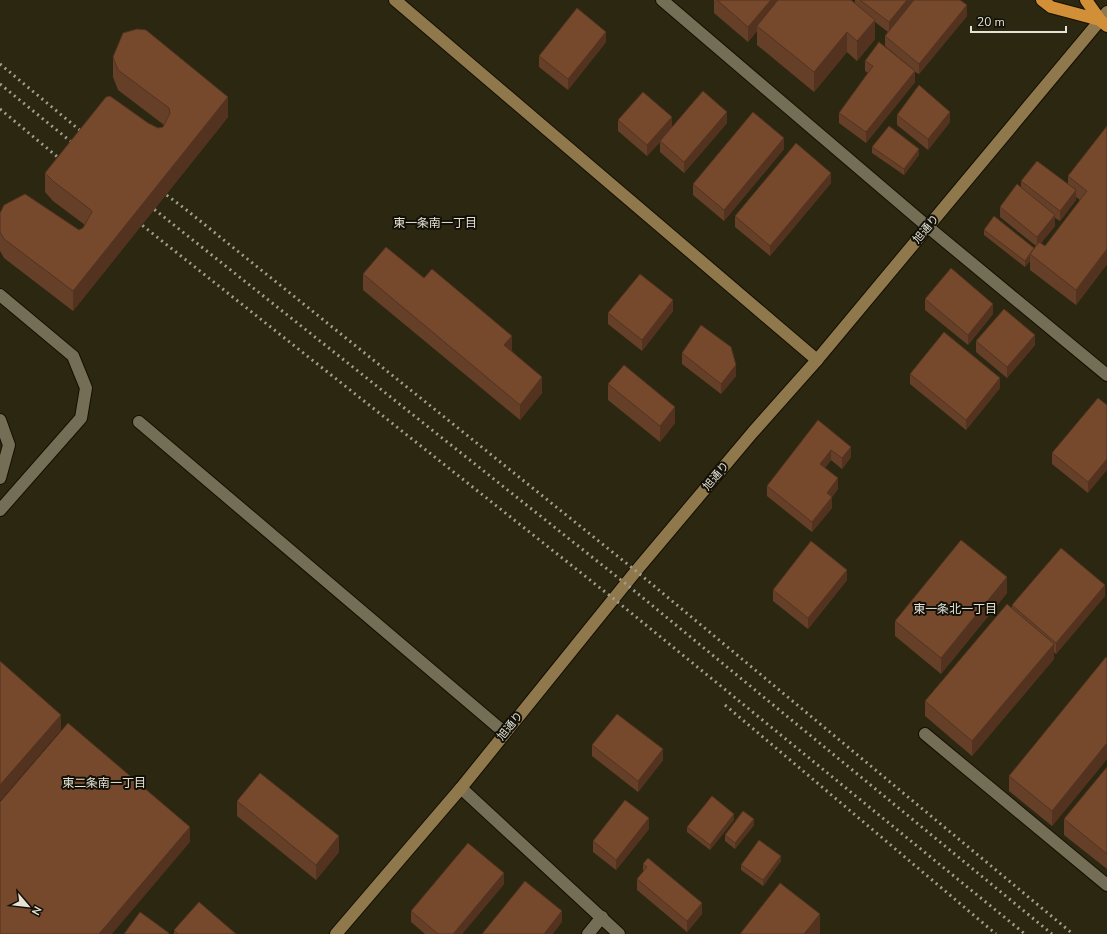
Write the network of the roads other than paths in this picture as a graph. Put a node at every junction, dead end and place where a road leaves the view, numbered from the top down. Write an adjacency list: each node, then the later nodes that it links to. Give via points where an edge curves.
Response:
1 (394, 0): 8 (street)
2 (662, 0): 6 (street)
3 (1042, 0): 5 (highway, via 1051,7)
4 (1086, 0): 5 (highway)
5 (1105, 20): 6 (street, 旭通り)
6 (928, 227): 8 (street, 旭通り); 9 (street)
7 (0, 295): 13 (street, via 73,356 86,388 81,418)
8 (817, 360): 14 (street, 旭通り, via 636,571)
9 (1107, 375)
10 (0, 420): 12 (street, via 9,445)
11 (139, 422): 14 (street)
12 (0, 478)
13 (0, 510)
14 (505, 733): 16 (street, 旭通り)
15 (925, 734): 17 (street)
16 (461, 788): 18 (street); 19 (street, 旭通り)
17 (1107, 885)
18 (602, 918): 20 (street); 21 (street)
19 (336, 934)
20 (588, 934)
21 (619, 934)

